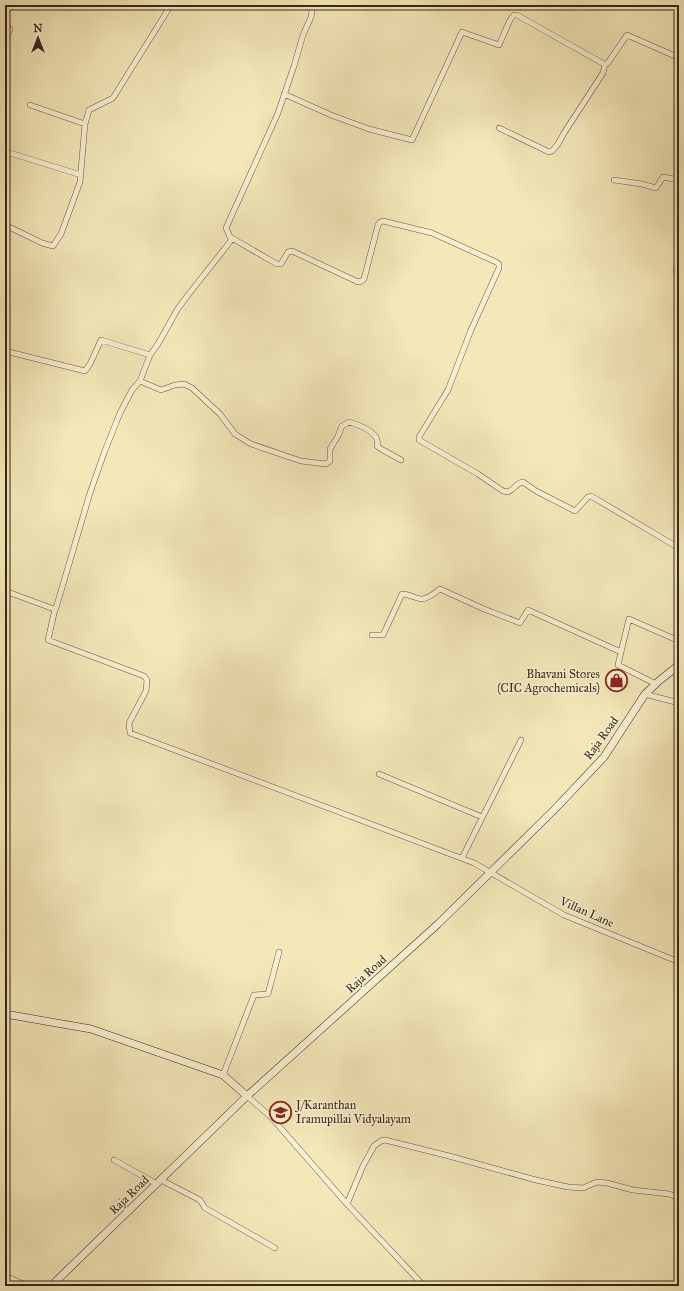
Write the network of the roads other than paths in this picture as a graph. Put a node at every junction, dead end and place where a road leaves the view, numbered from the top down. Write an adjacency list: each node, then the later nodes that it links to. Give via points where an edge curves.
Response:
1 (170, 5): 9 (street, via 113,98 89,110)
2 (313, 5): 7 (street)
3 (10, 29): 4 (street)
4 (5, 42)
5 (679, 48): 6 (street, via 675,56 627,35)
6 (606, 64): 7 (street, via 517,15 510,20 499,45 462,32 412,140 331,116); 10 (street, via 603,74 552,151 549,152)
7 (284, 94): 16 (street, via 278,113 226,228)
8 (30, 105): 9 (street)
9 (85, 124): 12 (street)
10 (499, 128)
11 (10, 153): 12 (street)
12 (81, 175): 15 (street, via 61,234 53,246)
13 (614, 180): 14 (street, via 656,188 663,176)
14 (679, 180)
15 (5, 225)
16 (230, 237): 18 (street, via 230,242 177,310); 21 (street, via 277,264 281,264 288,252 292,251 358,282 364,279 378,225 383,221 432,233 499,264 448,390 419,440 503,491 511,491 523,482 575,511 588,496 591,496)
17 (5, 351): 18 (street, via 85,371 100,340)
18 (150, 355): 19 (street)
19 (140, 381): 20 (street, via 162,390 184,384 192,388 220,414 235,434 251,444 301,461 326,464 330,461 330,449 342,426 349,422 370,431 376,436 377,446); 23 (street, via 132,390 120,413 104,453)
20 (401, 460)
21 (679, 548)
22 (5, 591): 23 (street)
23 (55, 609): 34 (street, Villan Lane, via 48,640 144,676 147,680 146,691 129,723 130,733)
24 (372, 635): 26 (street, via 383,635 402,594 422,599 440,589 520,623 528,610)
25 (679, 641): 26 (street, via 629,619)
26 (622, 652): 28 (street, via 618,664)
27 (679, 665): 28 (street, Raja Road)
28 (656, 684): 29 (street, Raja Road)
29 (645, 694): 30 (street); 35 (street, Raja Road, via 604,757)
30 (679, 703)
31 (521, 740): 33 (street)
32 (379, 774): 33 (street)
33 (482, 817): 34 (street)
34 (462, 858): 35 (street, Villan Lane)
35 (491, 871): 37 (street, Villan Lane, via 564,915); 40 (street, Raja Road, via 438,924)
36 (279, 952): 39 (street, via 268,994 254,995)
37 (679, 962)
38 (5, 1014): 39 (street, via 92,1029)
39 (223, 1075): 40 (street)
40 (247, 1096): 42 (street, Raja Road); 44 (street, via 270,1117)
41 (114, 1160): 42 (street)
42 (159, 1182): 45 (street, via 200,1200 205,1208); 48 (street, Raja Road)
43 (679, 1198): 44 (street, via 607,1183 596,1182 583,1188 568,1187 381,1140 374,1146 363,1166)
44 (347, 1204): 49 (street)
45 (275, 1248)
46 (5, 1276): 47 (street)
47 (28, 1286)
48 (52, 1286)
49 (424, 1286)

